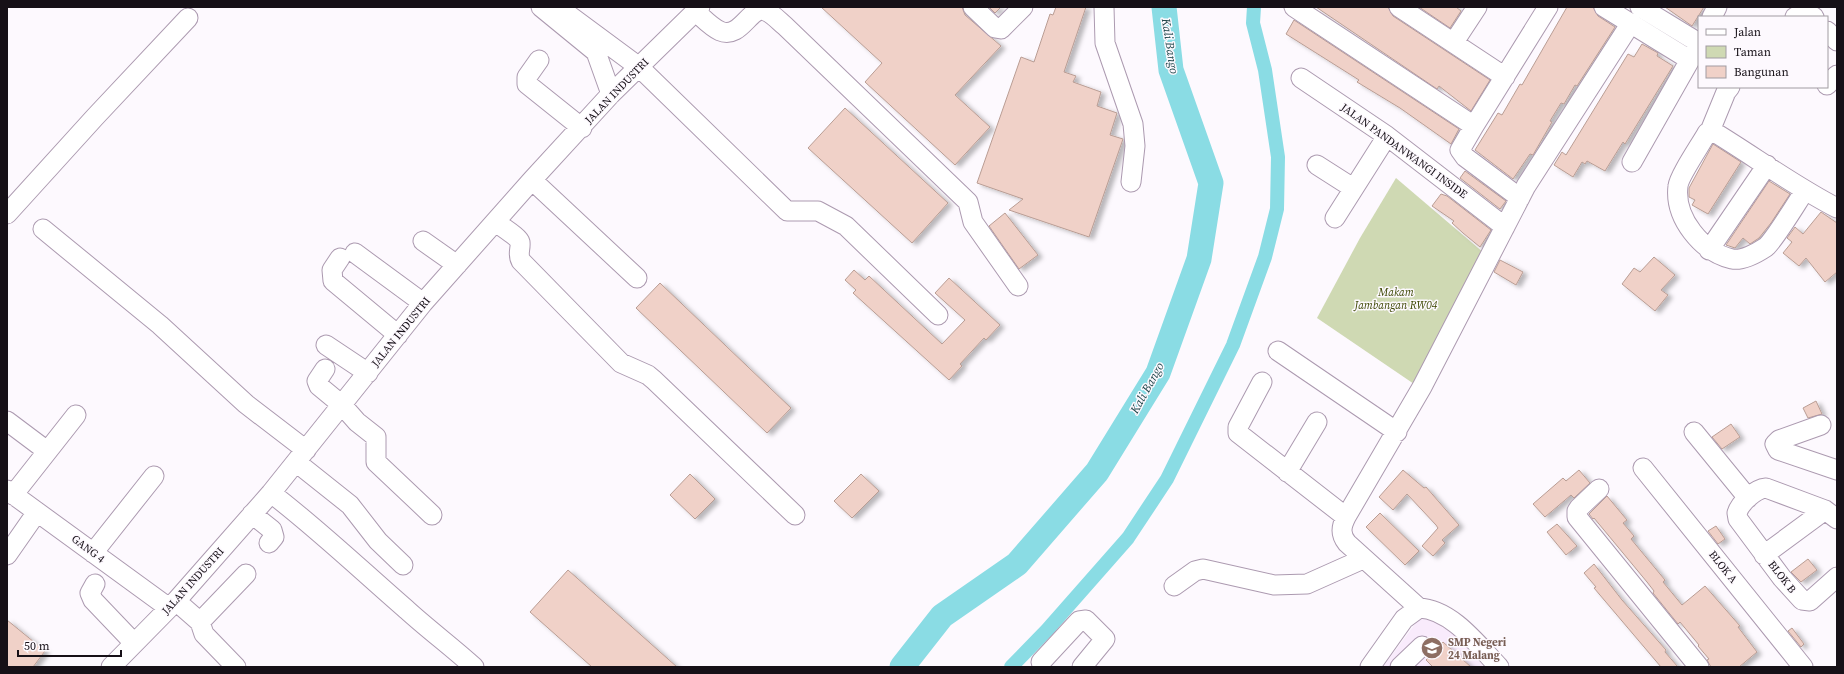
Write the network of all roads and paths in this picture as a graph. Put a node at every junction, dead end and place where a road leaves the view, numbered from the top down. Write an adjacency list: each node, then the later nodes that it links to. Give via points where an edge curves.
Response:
1 (541, 7): 30 (street, via 596,52)
2 (558, 7): 24 (street)
3 (973, 7): 4 (street, via 995,28 1001,29)
4 (1023, 7)
5 (1104, 7): 39 (street, via 1105,43 1133,124 1135,146)
6 (1294, 7): 31 (street)
7 (1399, 7): 21 (street)
8 (1477, 7): 21 (street)
9 (1548, 7): 26 (street)
10 (1604, 7): 18 (street)
11 (1640, 7): 22 (street)
12 (1717, 7): 14 (street)
13 (699, 8): 24 (street, JALAN INDUSTRI); 53 (street, via 719,31 725,33 736,31 761,10 785,26 968,202 973,222)
14 (1712, 16)
15 (1797, 16): 16 (street, via 1805,12)
16 (1812, 16)
17 (188, 18): 44 (street)
18 (1631, 24): 22 (street); 42 (street)
19 (1828, 32): 20 (street)
20 (1837, 41)
21 (1454, 42): 26 (street)
22 (1696, 49): 35 (street)
23 (540, 60): 32 (street, via 528,77 527,84)
24 (639, 67): 30 (street, JALAN INDUSTRI); 55 (street, via 787,211 818,212 846,226)
25 (1837, 75): 28 (street)
26 (1505, 77): 31 (street)
27 (1301, 78): 34 (street, JALAN PANDANWANGI INSIDE)
28 (1828, 84)
29 (1729, 88): 33 (street)
30 (611, 94): 32 (street, JALAN INDUSTRI)
31 (1474, 126): 42 (street, via 1462,146 1461,153)
32 (582, 128): 38 (street, JALAN INDUSTRI)
33 (1710, 131): 37 (street); 50 (street, via 1678,184 1677,198 1685,223)
34 (1387, 136): 40 (street); 47 (street, JALAN PANDANWANGI INSIDE)
35 (1632, 162)
36 (1317, 165): 40 (street)
37 (1767, 165): 41 (street); 50 (street)
38 (532, 180): 46 (street, JALAN INDUSTRI); 52 (street)
39 (1131, 182)
40 (1353, 188): 45 (street)
41 (1804, 192): 43 (street); 50 (street, via 1767,246 1751,256 1733,259)
42 (1520, 198): 47 (street)
43 (1837, 208)
44 (7, 214)
45 (1335, 218)
46 (496, 222): 51 (street, JALAN INDUSTRI); 82 (street, via 518,239 520,261 621,363 654,380)
47 (1505, 227): 67 (street)
48 (43, 229): 70 (street, via 160,325)
49 (423, 241): 51 (street)
50 (1709, 250)
51 (457, 265): 54 (street, JALAN INDUSTRI)
52 (637, 278)
53 (1018, 286)
54 (423, 303): 56 (street, JALAN INDUSTRI); 56 (street, via 348,256 332,270 333,281)
55 (938, 315)
56 (398, 335): 60 (street, JALAN INDUSTRI)
57 (326, 345): 60 (street)
58 (1278, 351): 67 (street)
59 (325, 370): 62 (street, via 317,383)
60 (368, 373): 62 (street, JALAN INDUSTRI)
61 (1262, 382): 73 (street, via 1238,427 1238,433)
62 (342, 405): 70 (street, JALAN INDUSTRI); 81 (street, via 376,438 376,462)
63 (76, 415): 69 (street)
64 (7, 421): 69 (street)
65 (1317, 422): 73 (street)
66 (1821, 425): 72 (street, via 1779,440 1775,444 1778,450)
67 (1397, 432): 84 (street)
68 (1694, 432): 78 (street)
69 (47, 451): 76 (street)
70 (301, 456): 77 (street, JALAN INDUSTRI); 90 (street, via 350,505 378,541)
71 (1643, 468): 109 (street, BLOK A)
72 (1837, 470)
73 (1287, 472): 84 (street)
74 (154, 476): 86 (street)
75 (1599, 489): 108 (street, via 1579,508 1577,517)
76 (10, 492): 79 (street, GANG 4)
77 (270, 493): 80 (street, JALAN INDUSTRI); 104 (street)
78 (1748, 498): 83 (street, BLOK B, via 1760,489 1766,488); 88 (street, BLOK B, via 1738,509 1736,516)
79 (38, 512): 86 (street, GANG 4); 87 (street)
80 (252, 514): 85 (street, via 272,530 274,537); 95 (street, JALAN INDUSTRI)
81 (432, 515)
82 (795, 515)
83 (1831, 515): 88 (street, BLOK B)
84 (1346, 517): 89 (street, via 1342,525 1343,537)
85 (269, 543)
86 (93, 553): 95 (street, GANG 4)
87 (7, 554)
88 (1764, 555): 92 (street, BLOK B, via 1804,602 1810,601)
89 (1362, 559): 94 (street, via 1307,584 1274,585 1203,569 1195,571); 96 (street)
90 (403, 565)
91 (246, 574): 97 (street)
92 (1837, 578)
93 (95, 584): 98 (street, via 90,593 93,600)
94 (1174, 586)
95 (172, 604): 97 (street, GANG 4); 98 (street, JALAN INDUSTRI)
96 (1419, 608): 100 (street, via 1404,619); 107 (street, via 1436,610 1450,619)
97 (200, 622): 103 (street, via 204,634)
98 (134, 643): 102 (street, JALAN INDUSTRI)
99 (1422, 646): 106 (street)
100 (1378, 664)
101 (1042, 665): 105 (street, via 1079,621 1086,620 1105,639)
102 (112, 667)
103 (236, 667)
104 (474, 667)
105 (1082, 667)
106 (1400, 667)
107 (1499, 667)
108 (1699, 667)
109 (1803, 667)

